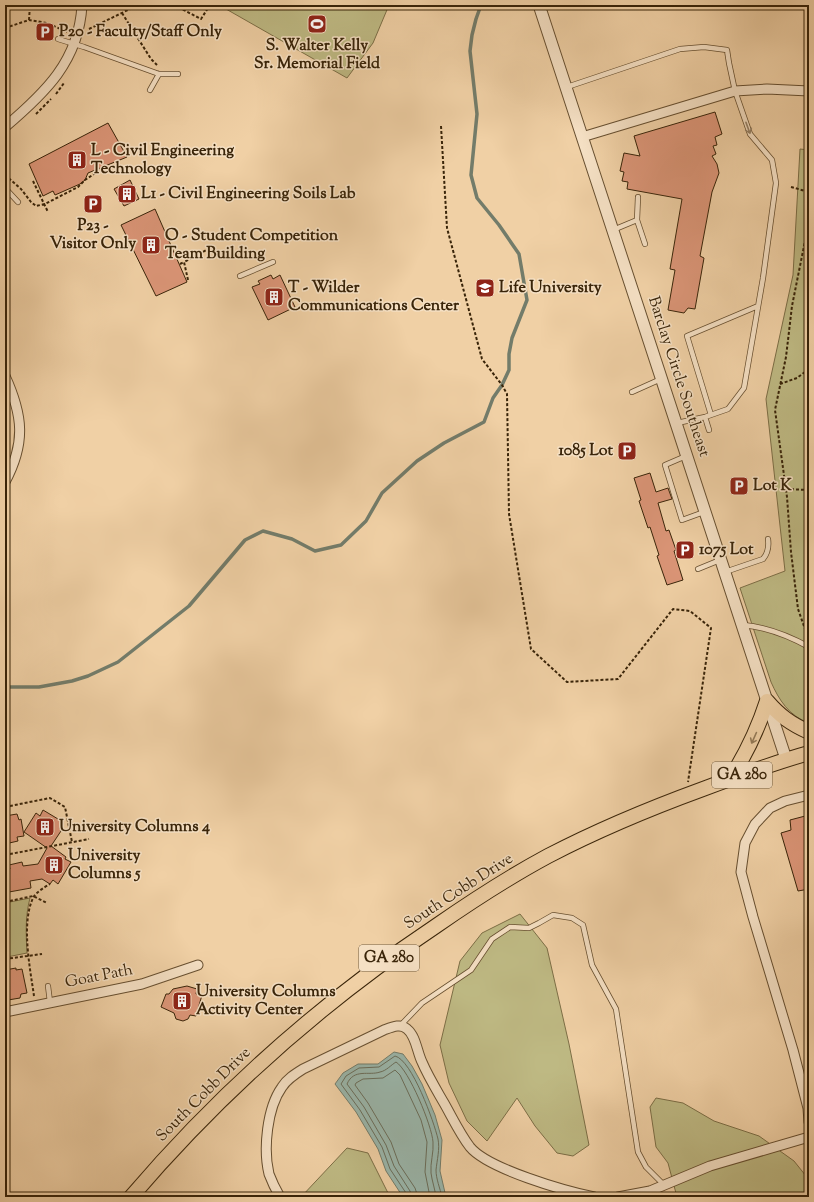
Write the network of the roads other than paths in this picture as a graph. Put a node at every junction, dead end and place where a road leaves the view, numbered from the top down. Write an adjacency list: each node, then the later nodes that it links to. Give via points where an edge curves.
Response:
1 (82, 5): 4 (street, via 80,25)
2 (539, 5): 7 (street, Barclay Circle Southeast)
3 (58, 39): 4 (lane)
4 (71, 42): 5 (lane); 11 (street, via 59,74 32,104)
5 (159, 74): 6 (lane); 8 (lane)
6 (178, 74)
7 (566, 87): 9 (lane, via 680,49 704,48 727,50); 12 (street, Barclay Circle Southeast)
8 (150, 90)
9 (735, 91): 10 (street); 12 (street); 21 (lane, one-way to 21, via 750,134 772,160 776,183)
10 (809, 91)
11 (5, 127)
12 (582, 137): 17 (street, Barclay Circle Southeast)
13 (5, 188): 15 (lane)
14 (638, 197): 16 (lane)
15 (18, 202)
16 (637, 220): 17 (lane); 18 (lane)
17 (613, 230): 23 (street, Barclay Circle Southeast)
18 (645, 244)
19 (273, 262): 20 (lane)
20 (240, 276)
21 (758, 306): 25 (lane, via 744,388 728,409); 25 (lane, via 687,336)
22 (5, 376): 30 (street, via 15,399 20,433 17,454)
23 (662, 379): 24 (lane); 27 (street, Barclay Circle Southeast)
24 (632, 392)
25 (711, 415): 26 (lane)
26 (705, 417): 27 (lane); 28 (lane)
27 (677, 423): 29 (street, Barclay Circle Southeast)
28 (709, 430)
29 (688, 456): 31 (street, Barclay Circle Southeast); 31 (lane, via 665,465 682,520)
30 (5, 482)
31 (706, 511): 33 (street, Barclay Circle Southeast)
32 (768, 539): 35 (lane, via 767,553 763,559)
33 (721, 559): 34 (lane); 35 (street, Barclay Circle Southeast)
34 (698, 569)
35 (725, 572): 36 (street, Barclay Circle Southeast)
36 (743, 625): 37 (lane, via 794,639); 38 (street, Barclay Circle Southeast)
37 (809, 647)
38 (768, 701): 39 (main road, via 787,721); 41 (street, Barclay Circle Southeast); 43 (main road, one-way to 43, via 750,745)
39 (809, 732)
40 (809, 752): 41 (main road, South Cobb Drive / GA 280)
41 (786, 759): 42 (main road); 43 (main road, South Cobb Drive / GA 280)
42 (809, 762)
43 (730, 779): 54 (main road, South Cobb Drive / GA 280, via 624,820 548,856 483,894 384,961 321,1010 261,1062 181,1141)
44 (809, 795): 50 (street, via 770,808 755,824 745,843 741,872 793,1050 808,1108)
45 (198, 965): 47 (street, Goat Path, via 142,984)
46 (48, 986): 47 (lane)
47 (50, 1002): 48 (street, Goat Path)
48 (5, 1012)
49 (400, 1026): 52 (lane, via 422,1003 471,970 500,933 510,928 529,928 553,915 572,918 583,925 592,966 616,1009 638,1152 646,1167); 55 (street, via 384,1030 303,1068 282,1086 274,1100 268,1127 266,1157 270,1176); 56 (street, via 411,1032 421,1062 471,1148 507,1170 571,1192)
50 (809, 1122)
51 (809, 1137): 52 (street, via 710,1166)
52 (664, 1185): 53 (street)
53 (642, 1195): 57 (street)
54 (131, 1197)
55 (280, 1197)
56 (594, 1197)
57 (618, 1197)

